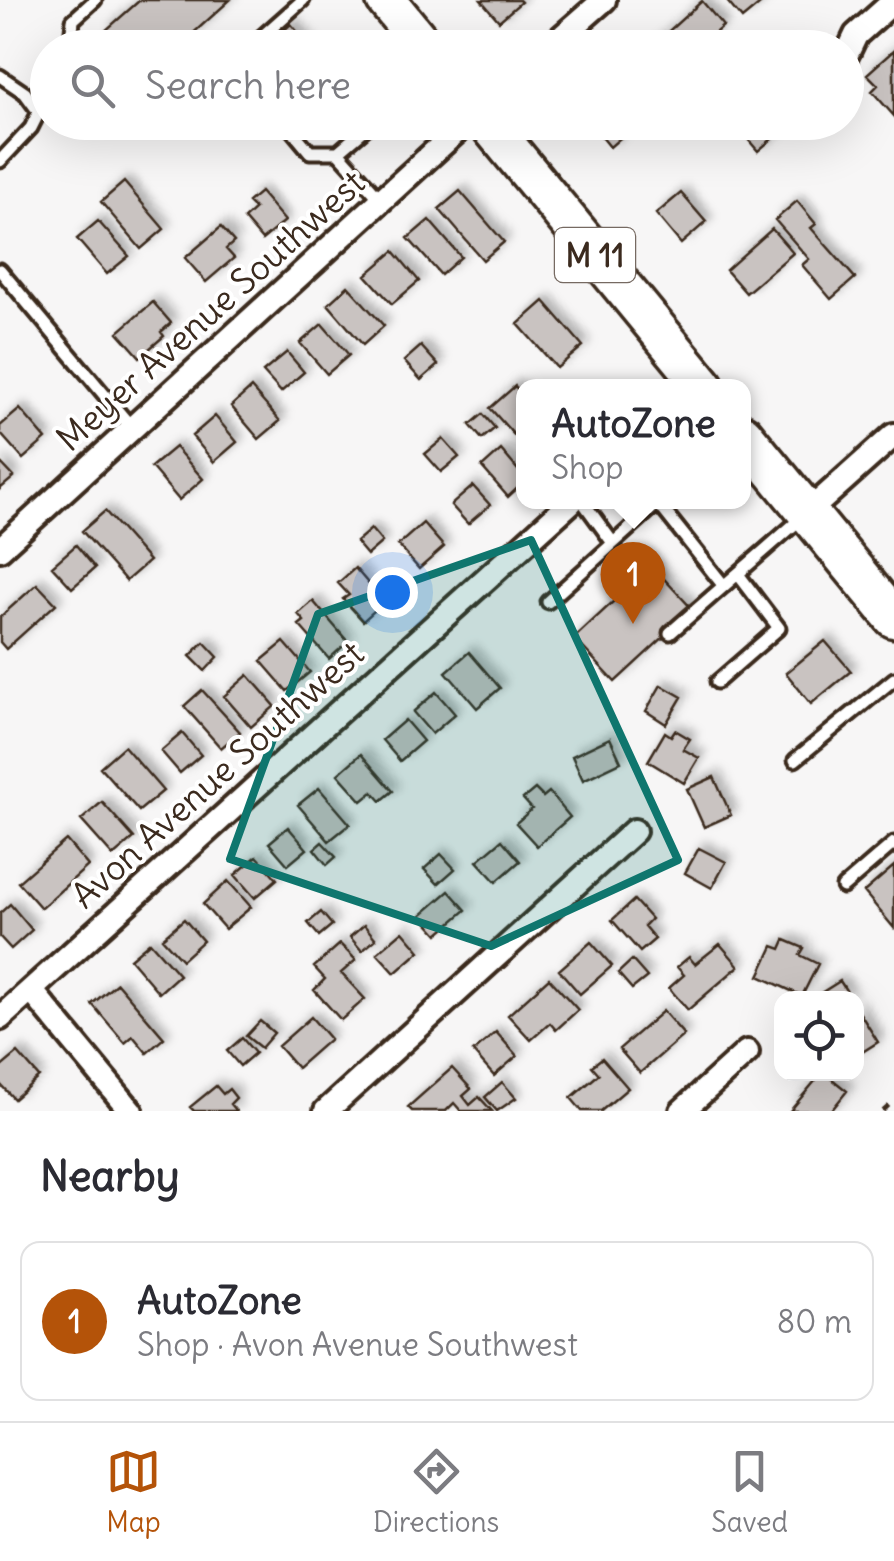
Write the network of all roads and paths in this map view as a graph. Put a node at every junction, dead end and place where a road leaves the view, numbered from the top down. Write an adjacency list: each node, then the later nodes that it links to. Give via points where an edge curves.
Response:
1 (95, 0): 6 (lane, via 73,20)
2 (304, 0): 7 (lane)
3 (386, 0): 8 (main road)
4 (604, 0): 9 (street)
5 (894, 1): 10 (street)
6 (72, 30)
7 (270, 30)
8 (410, 30)
9 (570, 30)
10 (862, 30)
11 (0, 76): 12 (lane)
12 (30, 100)
13 (30, 129): 19 (lane)
14 (300, 140): 18 (lane, via 310,152)
15 (352, 140): 18 (lane)
16 (448, 140): 20 (street, Meyer Avenue Southwest)
17 (502, 140): 22 (main road, M 11)
18 (338, 152): 20 (lane)
19 (0, 160)
20 (382, 201): 23 (street, Meyer Avenue Southwest)
21 (0, 270): 23 (lane)
22 (695, 379)
23 (133, 429): 32 (street, Meyer Avenue Southwest)
24 (894, 435): 30 (street)
25 (751, 444): 30 (main road)
26 (563, 509): 44 (street, Avon Avenue Southwest)
27 (588, 509): 31 (lane)
28 (651, 509): 31 (lane)
29 (663, 509): 34 (lane)
30 (808, 512): 33 (lane); 36 (main road)
31 (613, 543): 35 (lane)
32 (0, 549)
33 (738, 574): 34 (lane); 39 (lane, via 779,628)
34 (724, 586): 37 (lane)
35 (548, 602)
36 (894, 618)
37 (670, 634)
38 (894, 679): 40 (lane)
39 (717, 682)
40 (795, 760)
41 (634, 832): 48 (street)
42 (894, 843): 43 (lane)
43 (843, 886)
44 (11, 1001): 47 (street)
45 (747, 1052): 49 (street)
46 (894, 1101): 50 (path)
47 (132, 1111)
48 (326, 1111)
49 (682, 1111)
50 (883, 1111)

